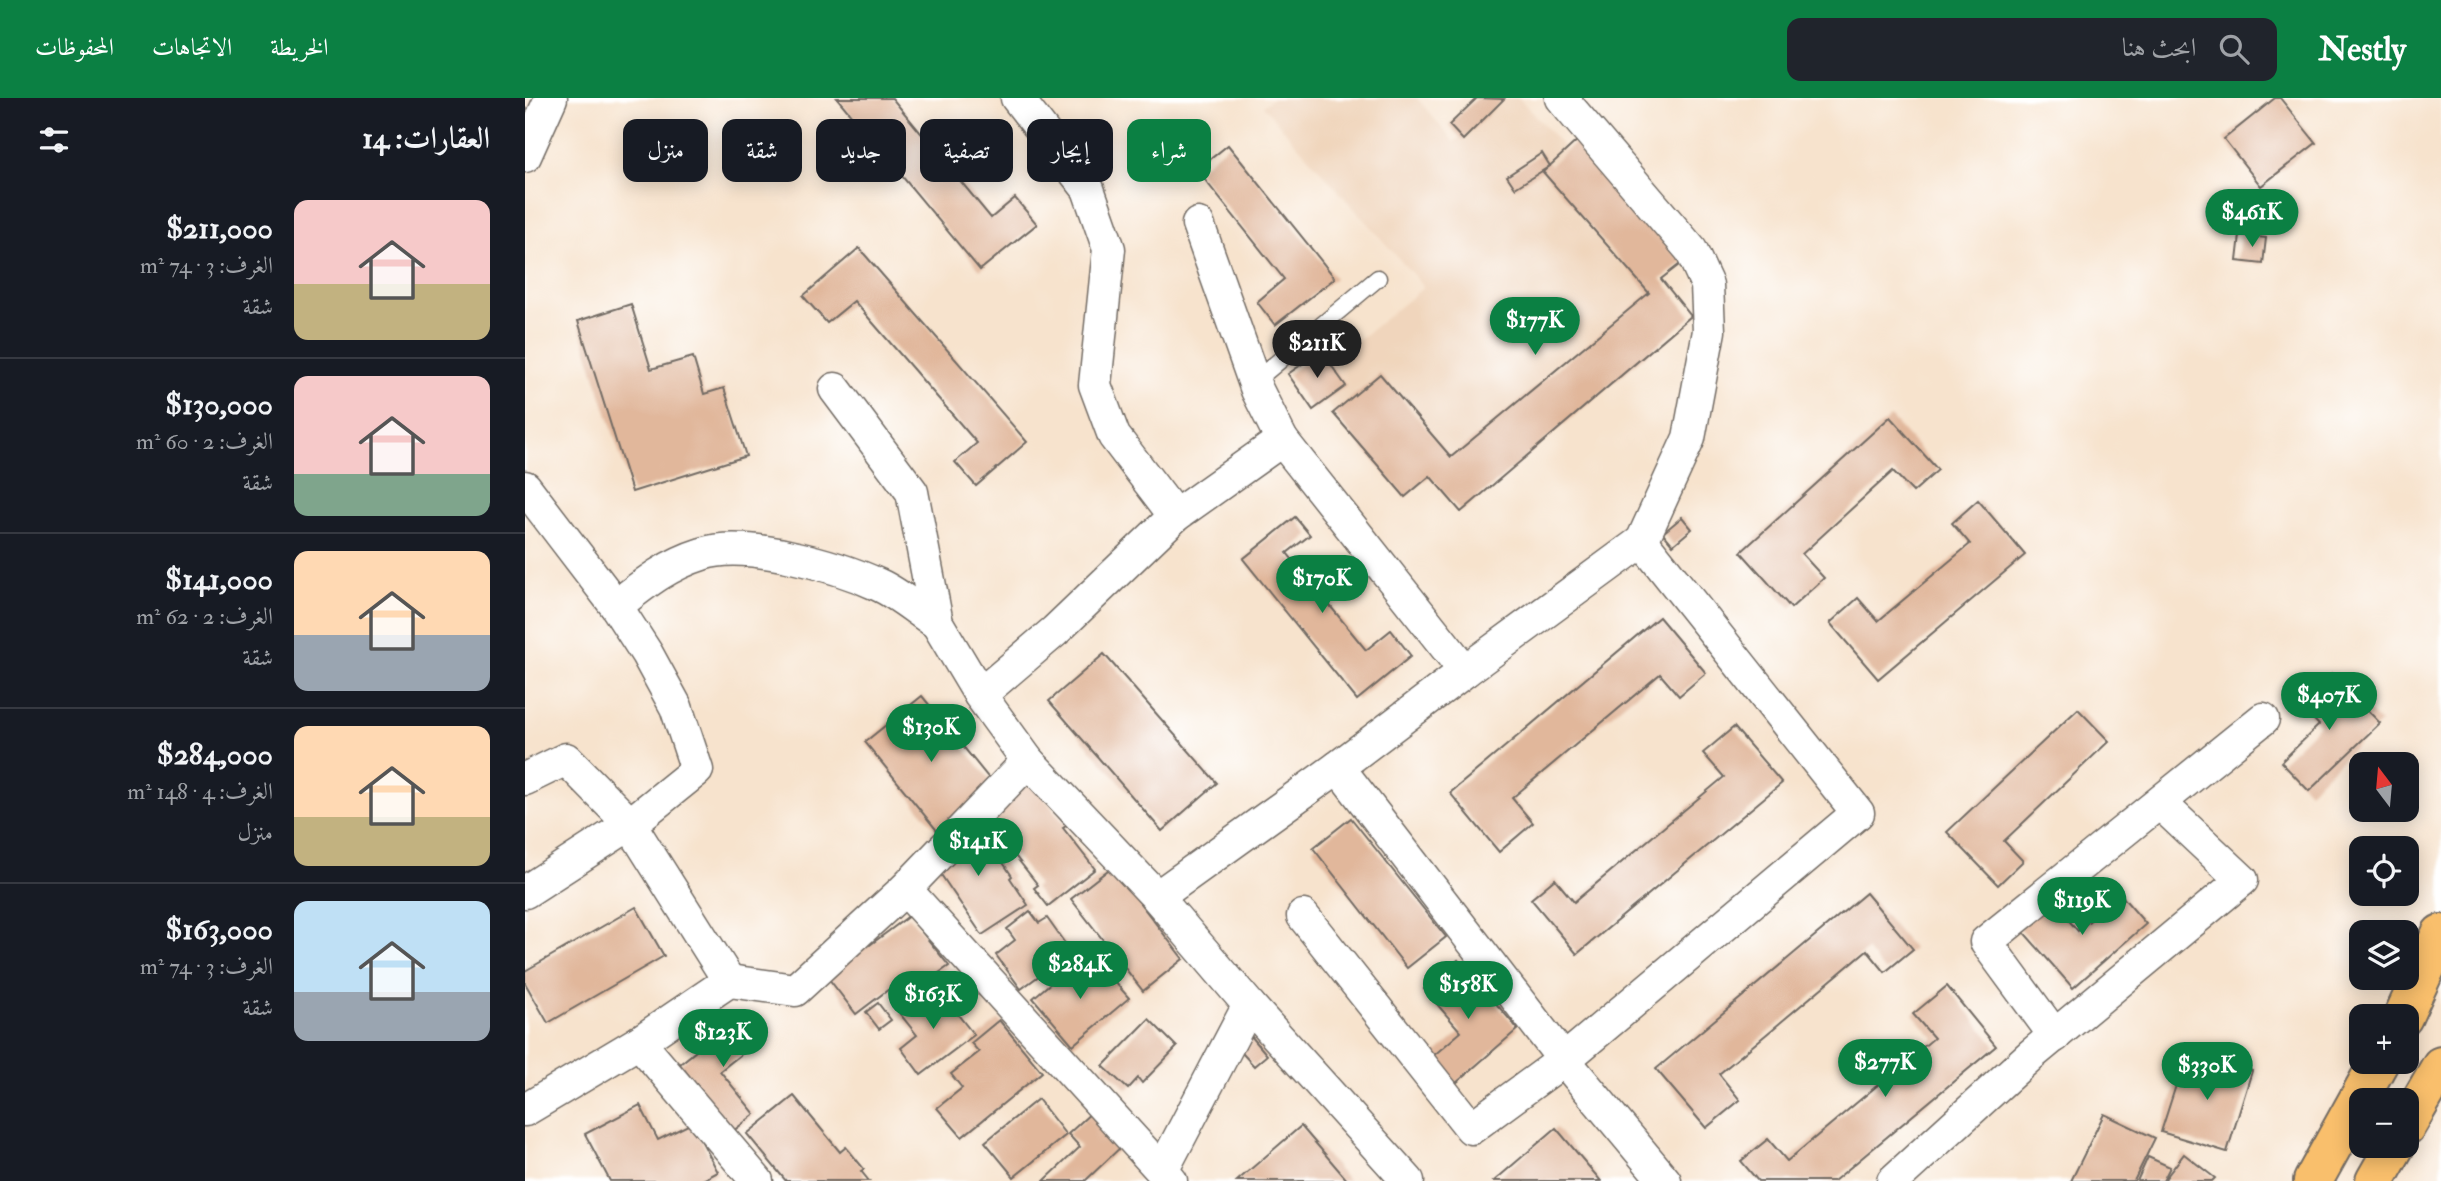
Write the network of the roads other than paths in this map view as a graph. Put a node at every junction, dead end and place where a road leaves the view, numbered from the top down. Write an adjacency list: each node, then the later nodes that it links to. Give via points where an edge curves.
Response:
1 (1017, 98): 11 (street, via 1088,189 1109,249 1095,385 1114,436)
2 (1561, 98): 12 (street, via 1691,250 1707,285 1709,331 1689,438)
3 (550, 100): 4 (street)
4 (525, 156)
5 (1198, 225): 7 (street)
6 (1378, 278): 7 (lane)
7 (1254, 382): 9 (street)
8 (835, 389): 14 (street, via 912,492)
9 (1282, 440): 11 (street); 15 (street)
10 (525, 487): 13 (street)
11 (1175, 516): 16 (street, via 1055,631)
12 (1642, 541): 15 (street); 33 (street, via 1858,813)
13 (616, 606): 14 (street, via 660,571 705,552 755,549 879,585); 22 (street, via 676,707 698,769)
14 (937, 623): 16 (street)
15 (1465, 671): 19 (street)
16 (980, 695): 18 (street)
17 (2263, 719): 21 (street)
18 (1028, 761): 23 (street); 25 (street)
19 (1339, 767): 25 (street); 33 (street)
20 (525, 779): 22 (street, via 566,759)
21 (2160, 803): 31 (street, via 1986,942); 31 (street, via 2242,880)
22 (630, 824): 24 (street); 28 (street)
23 (905, 889): 28 (street, via 795,989); 39 (street)
24 (525, 892)
25 (1157, 897): 30 (street)
26 (1303, 916): 33 (street, via 1471,1128)
27 (2441, 934): 29 (highway)
28 (729, 981): 32 (street)
29 (2409, 1004)
30 (1249, 1006): 39 (street); 41 (street)
31 (2055, 1036): 43 (street)
32 (639, 1042): 37 (street); 40 (street)
33 (1564, 1060): 42 (street)
34 (2441, 1066): 36 (highway)
35 (2372, 1074): 44 (highway)
36 (2419, 1104)
37 (525, 1110)
38 (2388, 1158): 45 (highway)
39 (1166, 1176)
40 (757, 1181)
41 (1408, 1181)
42 (1665, 1181)
43 (1893, 1181)
44 (2313, 1181)
45 (2375, 1181)

